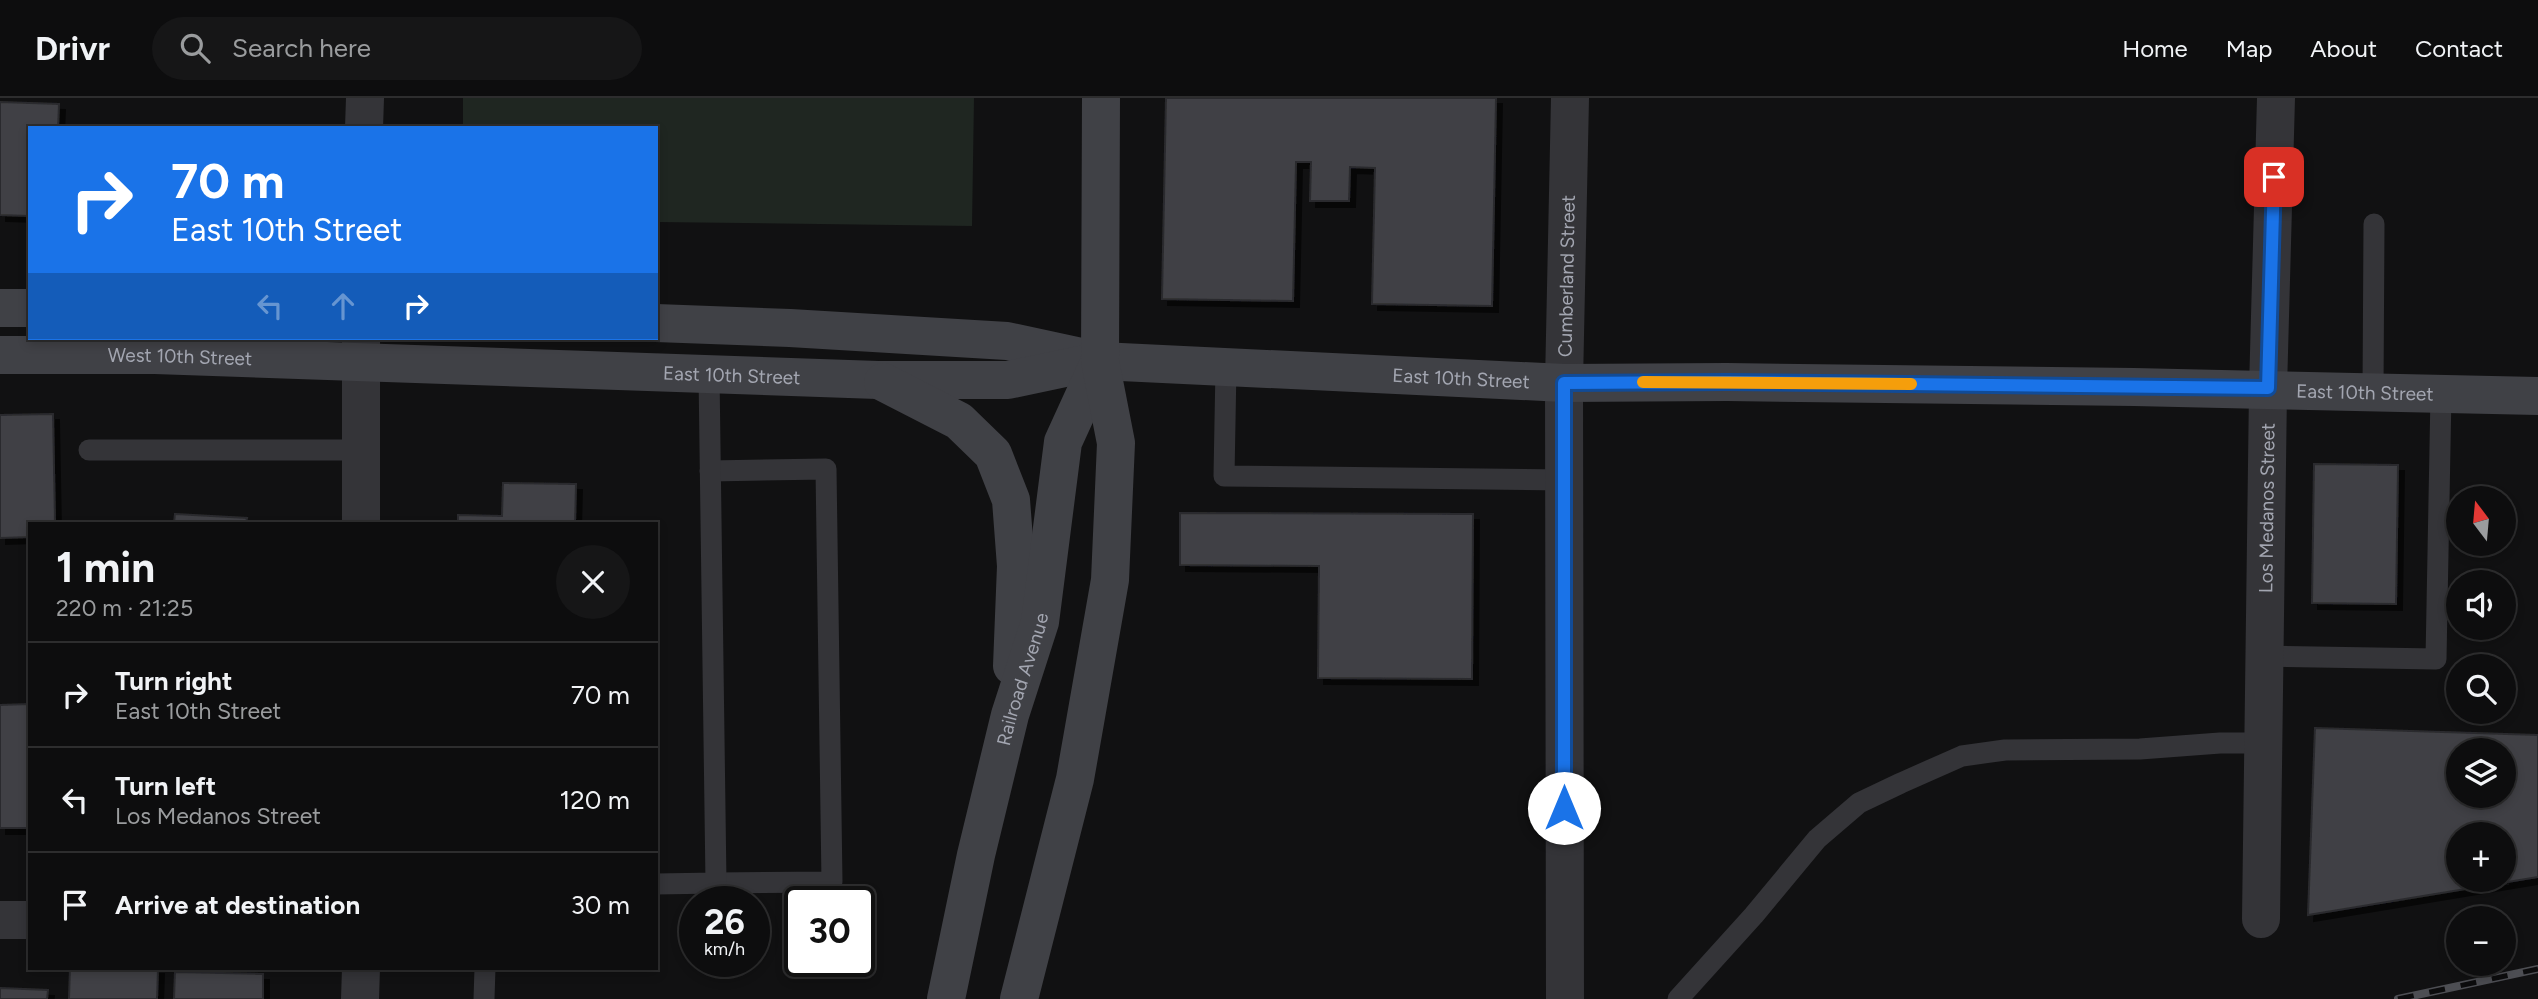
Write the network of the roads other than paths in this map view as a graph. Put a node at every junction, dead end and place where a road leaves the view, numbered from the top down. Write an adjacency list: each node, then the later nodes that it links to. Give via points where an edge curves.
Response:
1 (365, 98): 5 (street)
2 (1101, 98): 12 (main road, Railroad Avenue)
3 (1570, 98): 16 (street, Cumberland Street)
4 (2276, 98): 17 (street, Los Medanos Street)
5 (364, 126)
6 (2374, 224): 18 (lane)
7 (0, 308): 8 (main road)
8 (28, 308)
9 (658, 323): 12 (main road, East 10th Street, via 1007,341)
10 (360, 350): 11 (main road, West 10th Street); 14 (main road, East 10th Street); 22 (street)
11 (0, 355)
12 (1100, 361): 13 (main road, East 10th Street); 15 (main road, East 10th Street, via 1008,380); 27 (main road, Railroad Avenue, via 1063,442 1040,622); 39 (main road, Railroad Avenue, via 1116,443 1110,580 1075,779)
13 (1226, 366): 16 (main road, East 10th Street); 24 (lane, via 1224,476)
14 (709, 374): 15 (main road, East 10th Street); 23 (lane)
15 (878, 380): 27 (main road, via 958,421 993,454 1011,500 1016,566)
16 (1564, 383): 17 (main road, East 10th Street); 24 (street, Cumberland Street)
17 (2268, 388): 18 (main road, East 10th Street); 26 (street, Los Medanos Street)
18 (2373, 392): 19 (main road, East 10th Street)
19 (2441, 394): 20 (main road, East 10th Street); 26 (lane, via 2436,659)
20 (2538, 396)
21 (89, 450): 22 (lane)
22 (361, 450): 25 (street)
23 (710, 471): 29 (lane); 29 (lane, via 826,469 832,881)
24 (1564, 480): 40 (street, Cumberland Street)
25 (361, 522)
26 (2264, 656): 28 (street, Los Medanos Street)
27 (1010, 715): 38 (main road, Railroad Avenue)
28 (2263, 743): 31 (street, Los Medanos Street); 41 (lane, via 2005,750 1962,756 1859,803 1817,839)
29 (716, 883): 30 (lane)
30 (658, 884)
31 (2261, 919)
32 (0, 920): 33 (street)
33 (28, 920)
34 (361, 970): 36 (street)
35 (485, 970): 37 (lane)
36 (360, 999)
37 (484, 999)
38 (946, 999)
39 (1019, 999)
40 (1565, 999)
41 (1678, 999)

